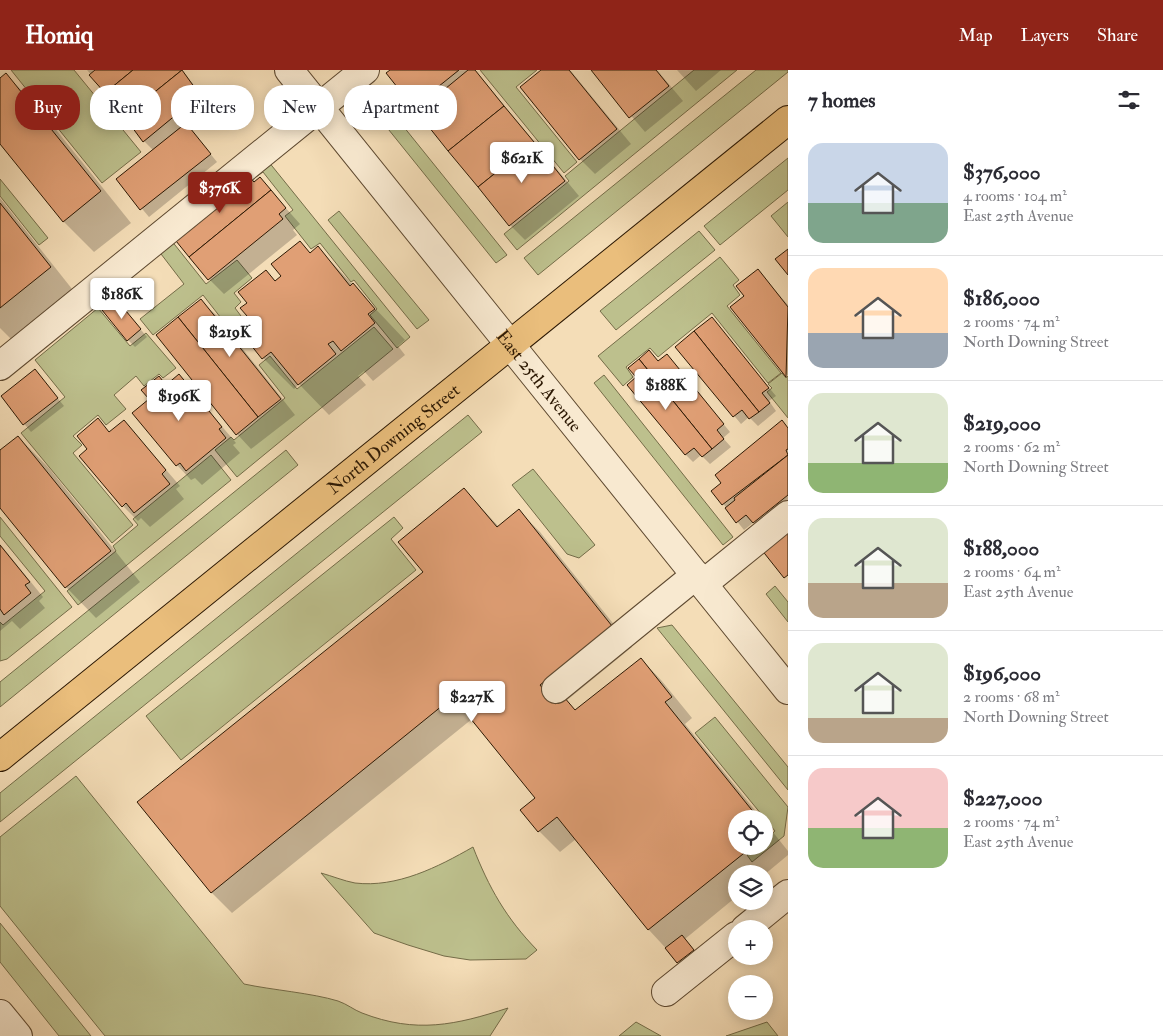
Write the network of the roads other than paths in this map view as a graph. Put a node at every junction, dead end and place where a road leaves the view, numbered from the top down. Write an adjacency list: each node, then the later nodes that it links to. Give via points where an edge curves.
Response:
1 (289, 70): 3 (street, East 25th Avenue)
2 (365, 70): 4 (street)
3 (301, 85)
4 (334, 95)
5 (788, 120): 8 (main road, North Downing Street)
6 (334, 126): 8 (street, East 25th Avenue)
7 (291, 130): 9 (street)
8 (510, 345): 11 (street, East 25th Avenue); 14 (main road, North Downing Street)
9 (0, 366)
10 (788, 515): 11 (street)
11 (699, 579): 12 (street); 13 (street, East 25th Avenue)
12 (556, 689)
13 (788, 690)
14 (0, 757)
15 (788, 894): 16 (street)
16 (756, 920)
17 (728, 942): 18 (street)
18 (666, 992)
19 (0, 1014): 20 (street)
20 (18, 1036)

